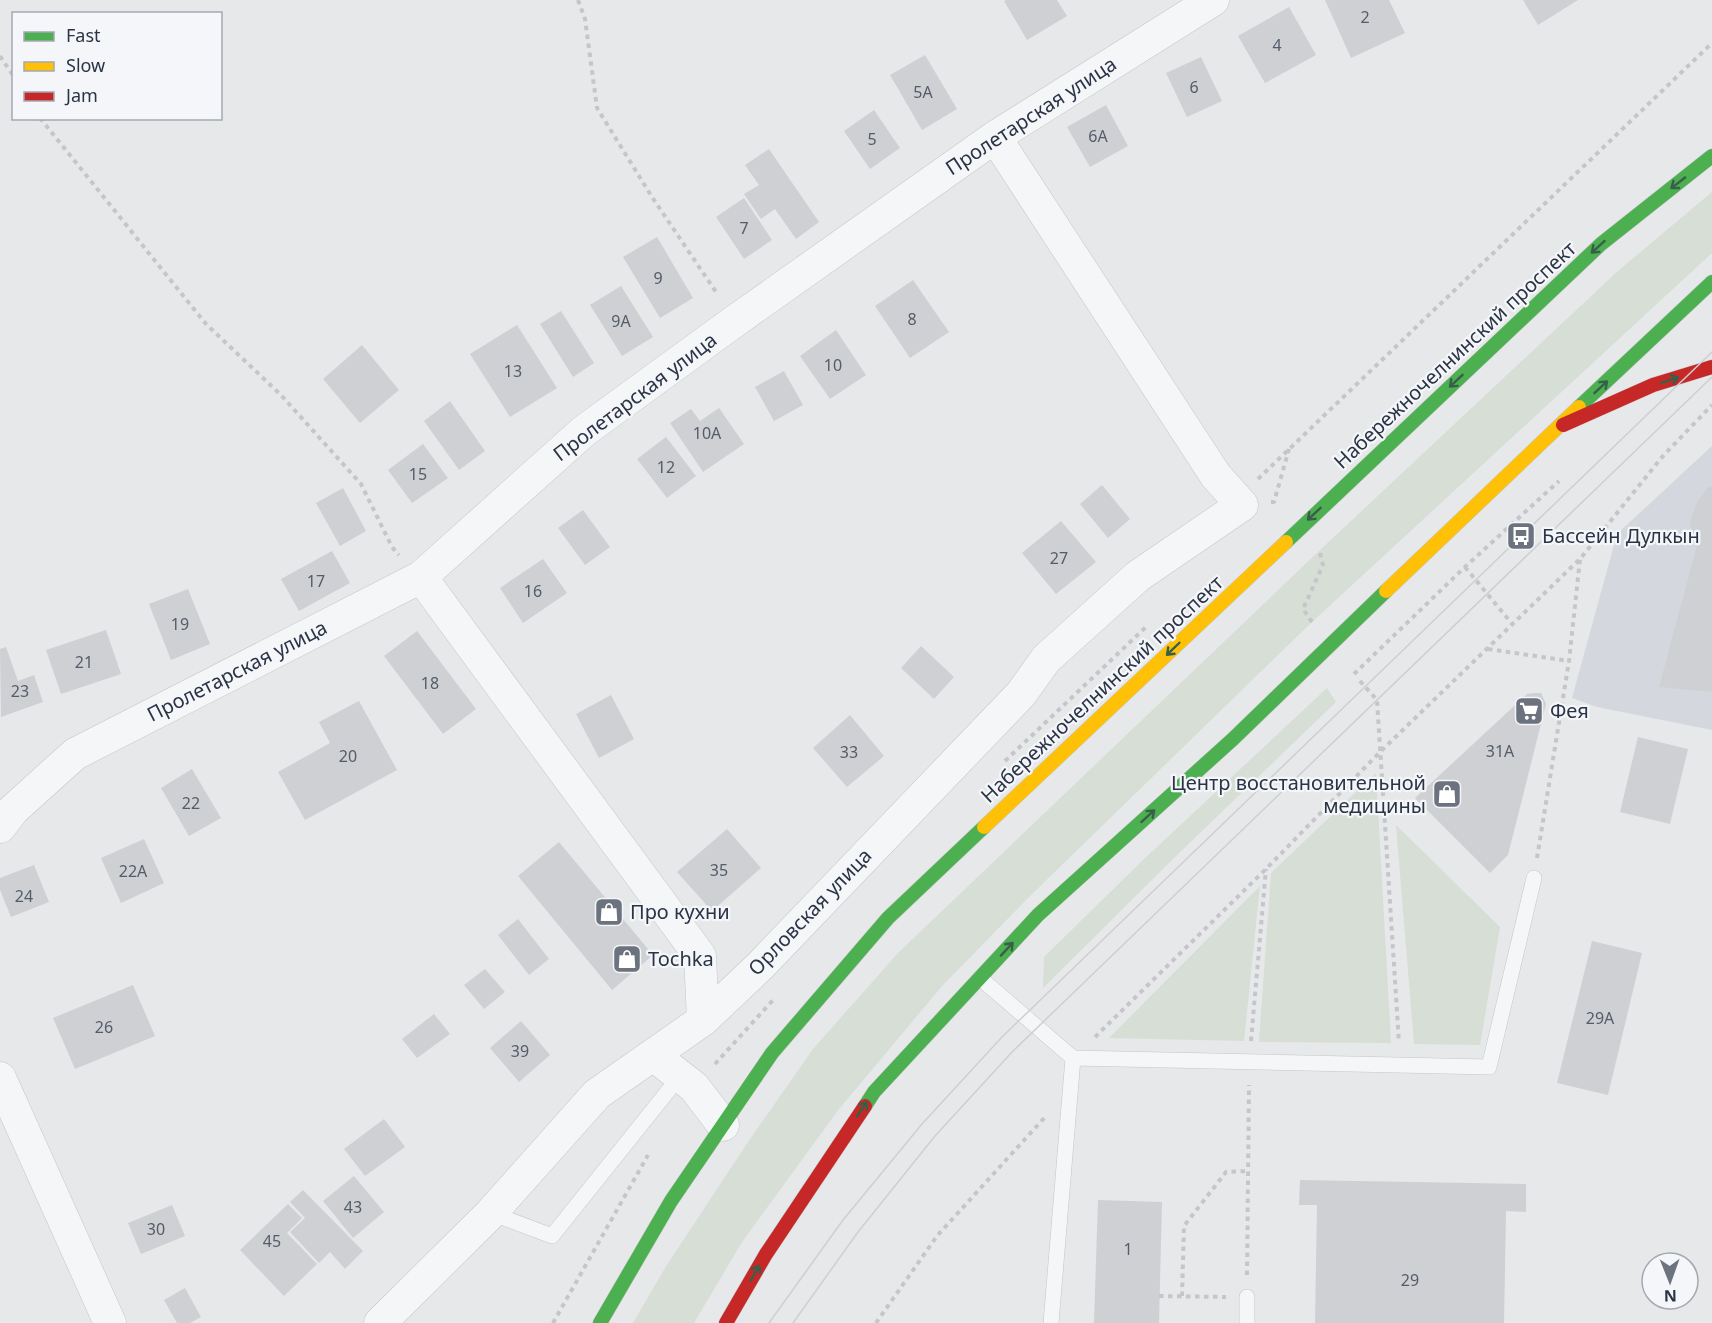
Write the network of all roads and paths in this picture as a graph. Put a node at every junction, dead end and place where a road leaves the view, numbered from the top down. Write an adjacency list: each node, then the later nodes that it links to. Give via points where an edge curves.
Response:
1 (578, 0): 10 (path, via 585,19 597,108)
2 (1213, 0): 7 (street, Пролетарская улица)
3 (1712, 43): 14 (path)
4 (0, 56): 5 (path)
5 (12, 74)
6 (42, 120): 20 (path, via 206,324 281,394 361,484 392,547)
7 (995, 137): 10 (street, Пролетарская улица); 16 (street, via 1216,476)
8 (1712, 156): 38 (main road, Набережночелнинский проспект, one-way to 38, via 1601,244 888,918 772,1053)
9 (1712, 282): 13 (main road, one-way to 9)
10 (735, 321): 20 (street, Пролетарская улица, via 585,431)
11 (1712, 366): 13 (main road, one-way to 11, via 1653,385)
12 (1712, 405): 18 (path, via 1663,456)
13 (1558, 427): 30 (main road, one-way to 13, via 1038,915 1233,739)
14 (1289, 449): 16 (path, via 1243,493); 16 (path, via 1274,502)
15 (1559, 481): 19 (path)
16 (1242, 505): 31 (street, Орловская улица, via 1138,576 1047,658 1021,694 761,965)
17 (1319, 550): 21 (path, via 1323,565 1303,609)
18 (1580, 559): 22 (path); 24 (path)
19 (1465, 567): 22 (path); 25 (path)
20 (421, 576): 28 (street, Пролетарская улица, via 75,754 13,810); 31 (street, via 700,956)
21 (1312, 622)
22 (1513, 625): 23 (path)
23 (1488, 649): 24 (path); 27 (path)
24 (1569, 661): 29 (path)
25 (1354, 674)
26 (1360, 681): 27 (path, via 1377,700)
27 (1380, 752): 33 (path); 34 (path)
28 (0, 828)
29 (1534, 878): 34 (lane, via 1489,1067)
30 (980, 978): 33 (lane); 47 (main road, one-way to 30, via 766,1254 874,1092)
31 (703, 1020): 32 (street, Орловская улица)
32 (653, 1055): 35 (street); 40 (street, Орловская улица, via 597,1094)
33 (1073, 1058): 34 (lane); 49 (lane)
34 (1400, 1064)
35 (680, 1076): 38 (street, via 694,1087); 40 (lane, via 552,1236)
36 (0, 1078): 44 (street)
37 (1047, 1115): 48 (path, via 937,1236)
38 (723, 1125): 46 (main road, Набережночелнинский проспект, via 672,1201)
39 (1248, 1171): 42 (path, via 1226,1172 1184,1226)
40 (491, 1212): 45 (street, Орловская улица)
41 (1160, 1296): 42 (path)
42 (1182, 1296): 43 (path)
43 (1247, 1297): 50 (lane)
44 (110, 1323)
45 (381, 1323)
46 (600, 1323)
47 (726, 1323)
48 (876, 1323)
49 (1051, 1323)
50 (1247, 1323)

